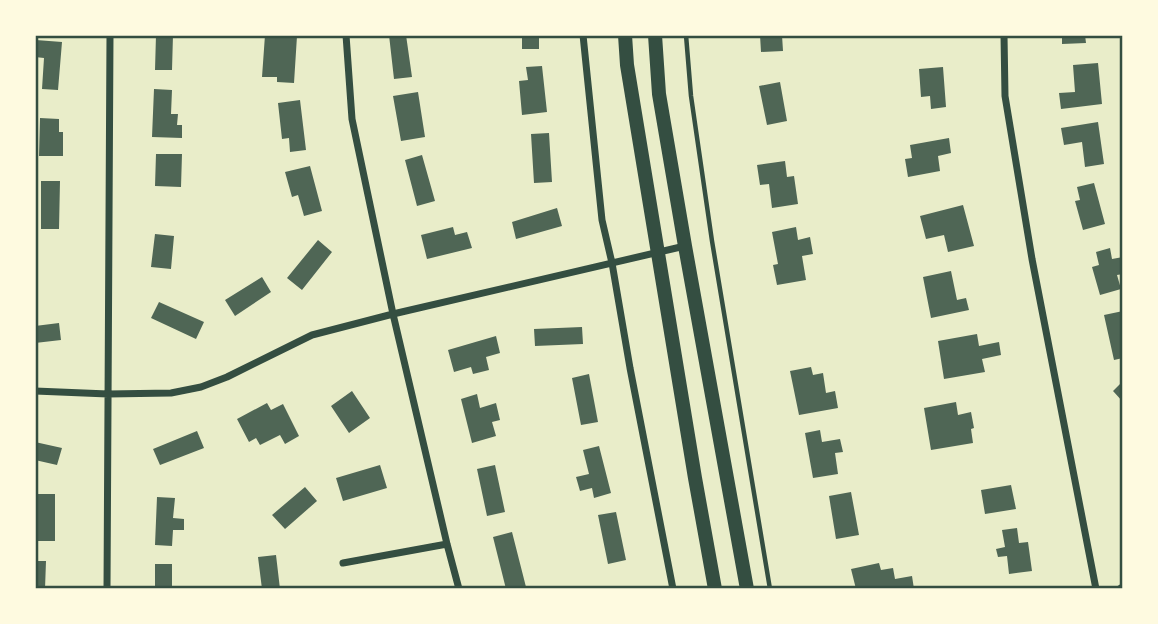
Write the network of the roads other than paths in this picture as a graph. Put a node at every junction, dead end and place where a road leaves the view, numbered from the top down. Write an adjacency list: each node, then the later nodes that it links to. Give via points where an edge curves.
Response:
1 (110, 35): 13 (street)
2 (346, 35): 11 (street, via 352,119)
3 (583, 35): 10 (street, via 602,220)
4 (625, 35): 9 (main road)
5 (655, 35): 8 (main road, via 659,94)
6 (686, 35): 22 (lane, via 712,241)
7 (1004, 35): 23 (street, via 1005,96 1032,259)
8 (685, 246): 9 (street); 21 (main road)
9 (657, 253): 10 (street); 20 (main road)
10 (612, 263): 11 (street); 19 (street)
11 (393, 314): 13 (street, via 312,335 201,387 171,393); 14 (street)
12 (35, 391): 13 (street)
13 (108, 394): 17 (street)
14 (447, 544): 15 (street); 18 (street)
15 (343, 563)
16 (1123, 585): 24 (lane)
17 (107, 589)
18 (459, 589)
19 (673, 589)
20 (715, 589)
21 (747, 589)
22 (769, 589)
23 (1096, 589)
24 (1117, 589)

